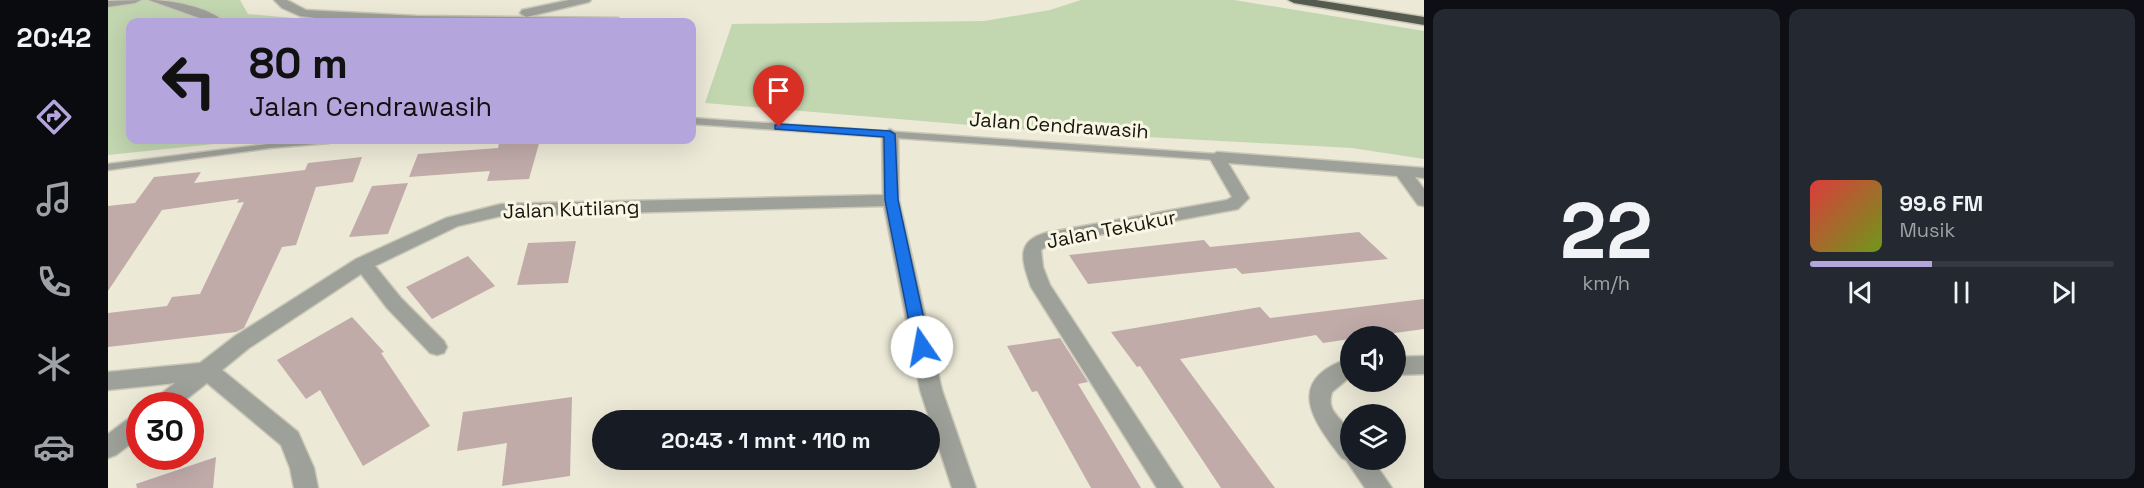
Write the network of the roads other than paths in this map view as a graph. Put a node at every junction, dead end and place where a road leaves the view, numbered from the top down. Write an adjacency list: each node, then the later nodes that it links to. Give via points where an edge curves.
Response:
1 (135, 0): 7 (street)
2 (155, 0): 9 (street)
3 (280, 0): 10 (street, via 304,13)
4 (585, 0): 11 (street)
5 (1294, 0): 12 (highway)
6 (1353, 0): 8 (highway)
7 (108, 4)
8 (1424, 11)
9 (212, 18)
10 (379, 18)
11 (511, 18)
12 (1424, 21)
13 (696, 121): 14 (lane, Jalan Cendrawasih)
14 (890, 134): 16 (lane, Jalan Cendrawasih); 20 (street)
15 (282, 144): 17 (lane)
16 (1217, 157): 18 (street, Jalan Cendrawasih); 36 (street, Jalan Tekukur, via 1241,198 1232,205 1045,239 1032,248 1041,287)
17 (108, 167)
18 (1401, 170): 19 (street, Jalan Cendrawasih); 21 (street)
19 (1424, 173)
20 (891, 200): 22 (street, Jalan Kutilang, via 501,210 452,222); 35 (street, via 931,390)
21 (1424, 201)
22 (363, 264): 23 (street); 26 (street, Jalan Kutilang, via 242,342)
23 (437, 347)
24 (1424, 365): 25 (street)
25 (1406, 366)
26 (207, 371): 28 (street); 29 (street, Jalan Kutilang); 34 (street, via 290,439)
27 (1340, 373): 31 (street, via 1326,382 1318,398 1322,415)
28 (108, 381)
29 (180, 392)
30 (126, 434): 32 (street)
31 (1340, 438)
32 (108, 448)
33 (1366, 470): 37 (street)
34 (306, 488)
35 (964, 488)
36 (1172, 488)
37 (1380, 488)

